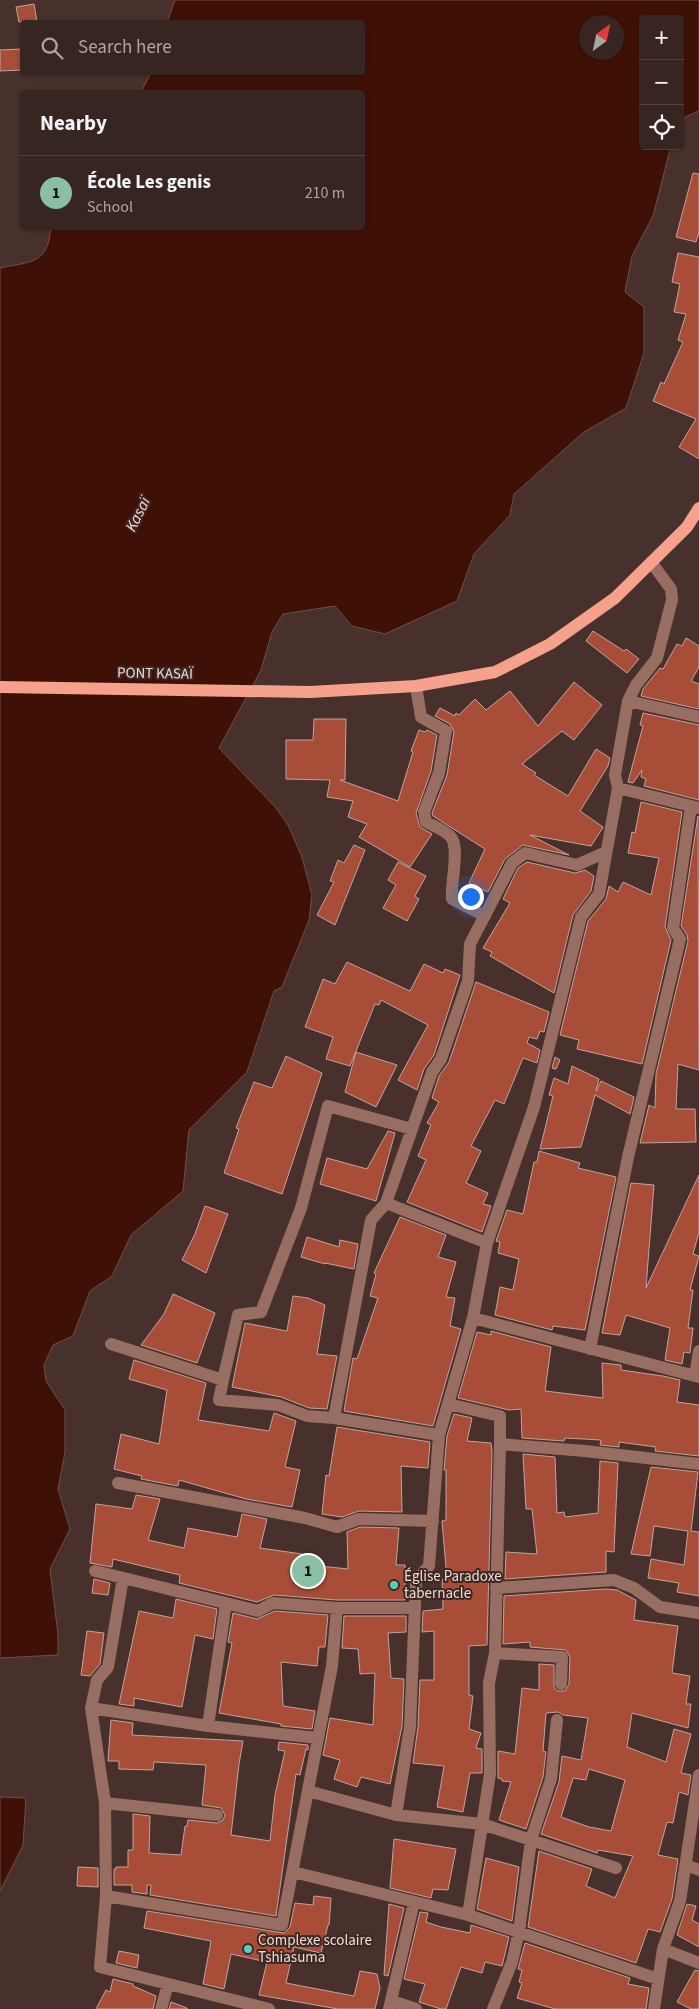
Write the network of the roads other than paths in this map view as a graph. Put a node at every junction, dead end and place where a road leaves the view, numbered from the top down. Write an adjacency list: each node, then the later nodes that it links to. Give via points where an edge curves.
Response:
1 (699, 508): 2 (main road, PONT KASAÏ, via 687,527)
2 (651, 562): 3 (main road, PONT KASAÏ, via 616,598 550,644 495,672); 5 (street, via 671,588 672,600 657,658)
3 (416, 686): 4 (main road, PONT KASAÏ, via 310,692); 10 (street, via 421,717 446,731 440,773 424,812 426,822 452,837 456,847 452,899)
4 (0, 687)
5 (628, 701): 6 (street); 7 (street, via 615,775)
6 (699, 717)
7 (618, 788): 8 (street); 9 (street)
8 (695, 807): 16 (street, via 673,928 680,939 628,1157)
9 (606, 852): 10 (street, via 577,865 525,853 512,864); 13 (street, via 599,894 581,917 534,1107)
10 (485, 916): 11 (street, via 470,944 468,981)
11 (412, 1129): 12 (street); 19 (street, via 328,1106 301,1208 261,1312 238,1315)
12 (386, 1203): 13 (street); 21 (street, via 371,1220)
13 (487, 1243): 14 (street)
14 (473, 1318): 16 (street); 20 (street)
15 (111, 1344): 19 (street)
16 (590, 1349): 18 (street)
17 (699, 1351): 18 (street)
18 (697, 1376)
19 (222, 1380): 21 (street, via 219,1400 278,1405 307,1416)
20 (448, 1404): 22 (street); 23 (street, via 500,1416)
21 (334, 1418): 22 (street)
22 (439, 1435): 26 (street)
23 (500, 1444): 24 (street); 29 (street)
24 (699, 1464)
25 (118, 1483): 26 (street, via 305,1518 337,1527 359,1519)
26 (433, 1521): 32 (street, via 429,1566 416,1580)
27 (95, 1571): 28 (street)
28 (123, 1578): 30 (street); 36 (street, via 108,1667 96,1680)
29 (496, 1588): 33 (street, via 614,1580 634,1588 660,1607); 34 (street)
30 (226, 1604): 31 (street, via 258,1611 273,1603); 38 (street)
31 (337, 1608): 32 (street); 39 (street, via 332,1666)
32 (415, 1608): 44 (street, via 410,1727)
33 (699, 1613)
34 (495, 1653): 35 (street, via 562,1657); 45 (street, via 489,1684 490,1774)
35 (561, 1684)
36 (91, 1708): 38 (street); 42 (street)
37 (557, 1720): 46 (street, via 550,1779)
38 (208, 1726): 39 (street)
39 (318, 1738): 41 (street)
40 (699, 1775): 47 (street)
41 (308, 1791): 44 (street); 50 (street)
42 (105, 1802): 43 (street); 51 (street)
43 (217, 1815)
44 (396, 1815): 45 (street)
45 (482, 1824): 46 (street); 53 (street)
46 (531, 1840): 48 (street); 54 (street)
47 (686, 1865): 49 (street); 55 (street, via 680,1901)
48 (616, 1868)
49 (699, 1870)
50 (292, 1872): 51 (street, via 282,1925); 52 (street)
51 (106, 1896): 58 (street, via 100,1967)
52 (414, 1902): 53 (street); 59 (street)
53 (468, 1915): 54 (street)
54 (519, 1931): 57 (street); 63 (street, via 512,1962)
55 (663, 1949): 56 (street); 57 (street)
56 (699, 1963)
57 (658, 1979): 64 (street)
58 (168, 1984): 60 (street); 61 (street)
59 (391, 2005): 62 (street)
60 (161, 2009)
61 (269, 2009)
62 (416, 2009)
63 (493, 2009)
64 (654, 2009)

